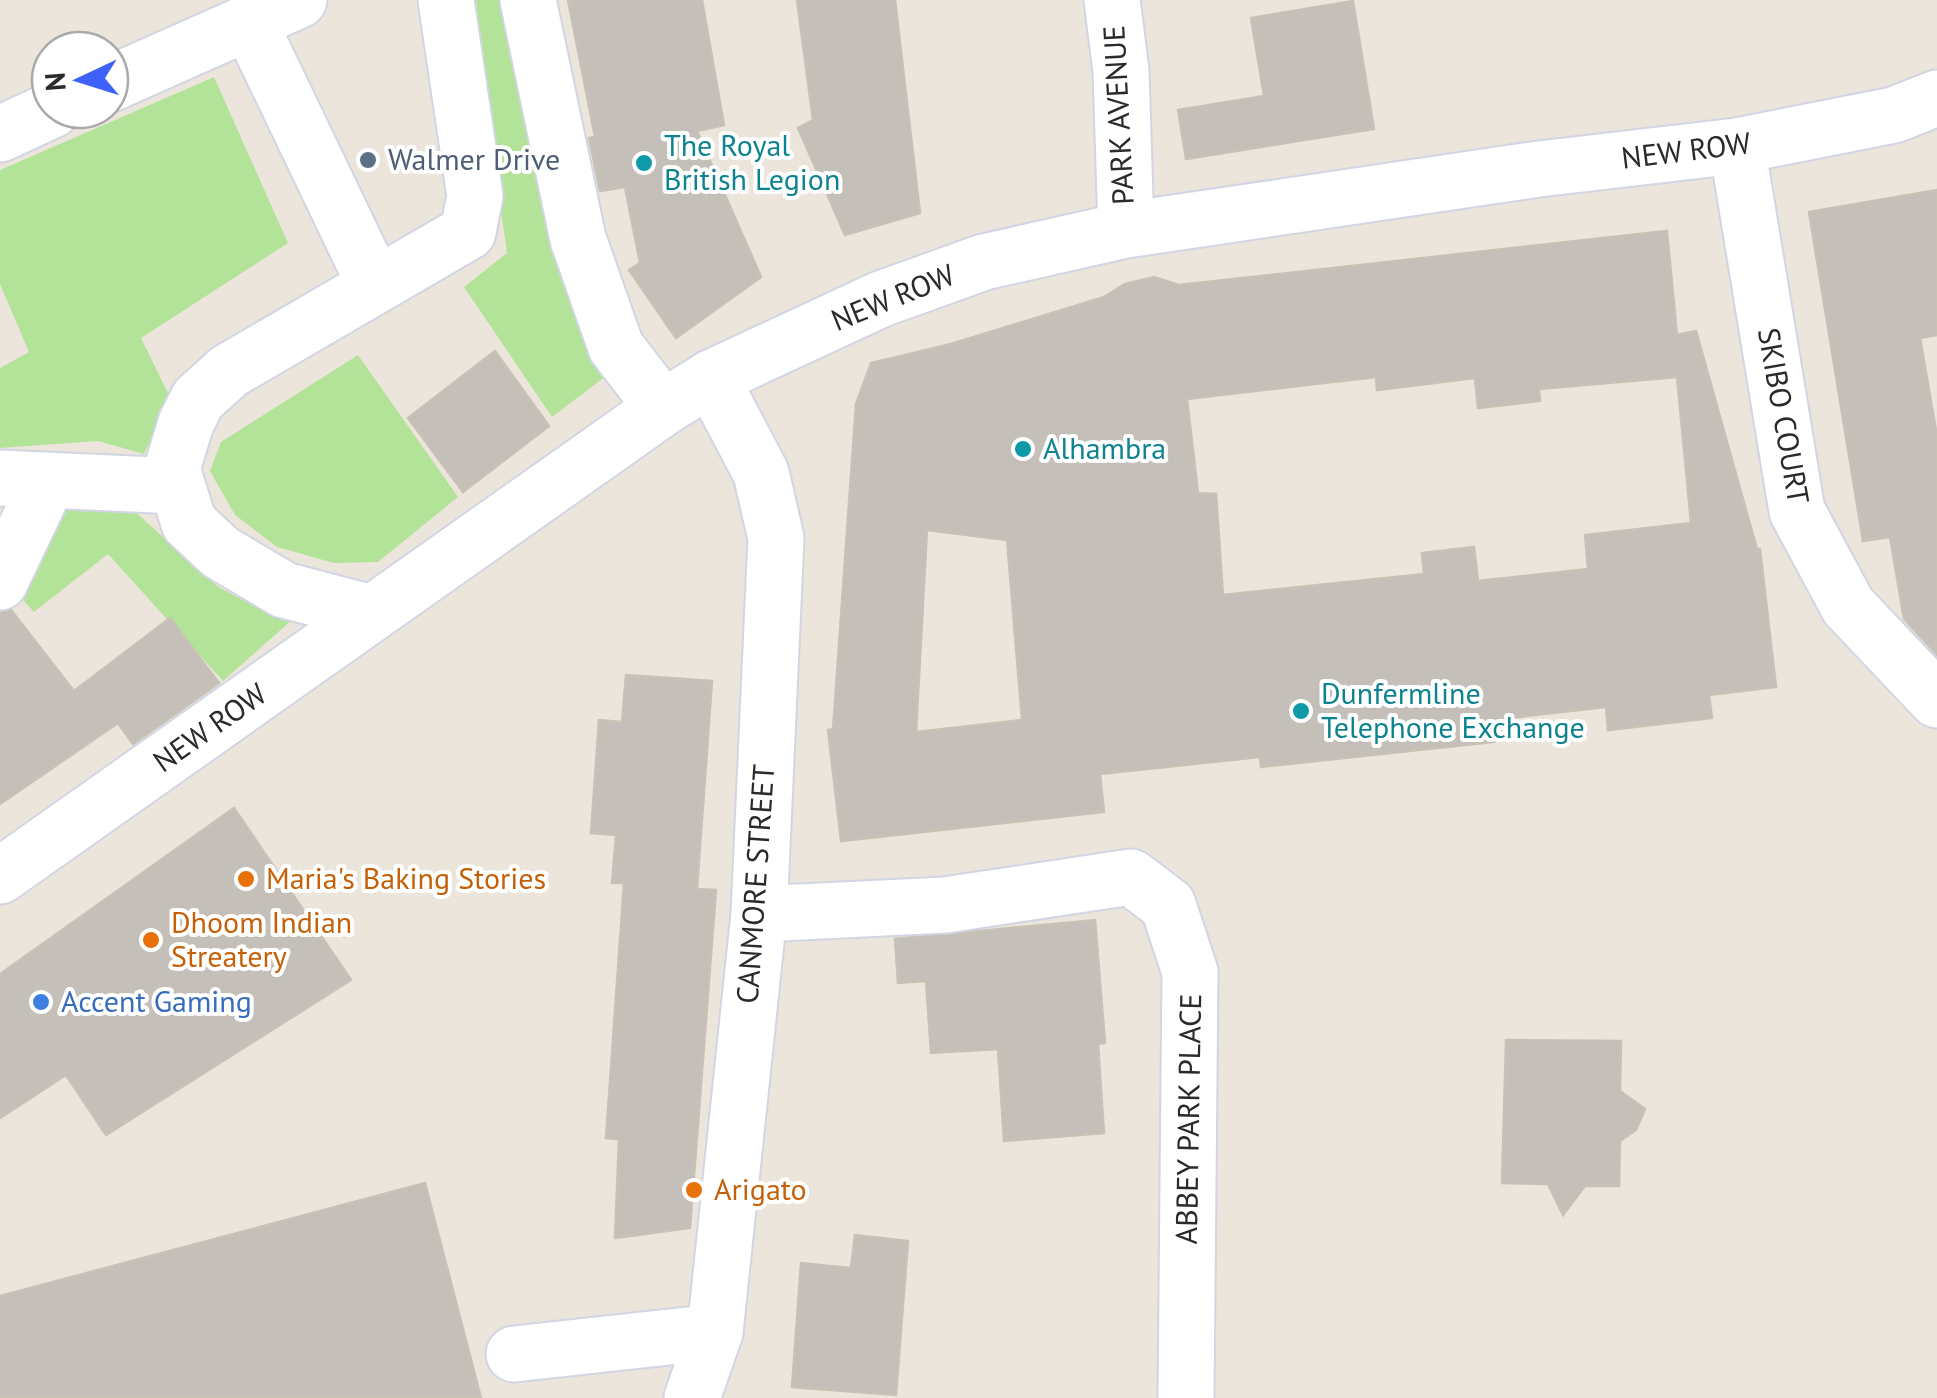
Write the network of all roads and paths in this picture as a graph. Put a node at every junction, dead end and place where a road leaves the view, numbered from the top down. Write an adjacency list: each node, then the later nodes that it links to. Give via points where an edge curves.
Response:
1 (299, 0): 5 (street)
2 (446, 0): 12 (street, via 476,196 468,232)
3 (528, 0): 14 (street, via 578,239 616,347)
4 (1112, 0): 11 (street, PARK AVENUE)
5 (249, 22): 6 (street); 12 (street)
6 (130, 75)
7 (1937, 98): 10 (street, NEW ROW, via 1894,114)
8 (30, 120): 9 (street)
9 (0, 134)
10 (1737, 146): 11 (street, NEW ROW); 19 (street, SKIBO COURT, via 1798,511 1848,606)
11 (1126, 230): 13 (street, NEW ROW, via 984,262 880,299)
12 (375, 285): 16 (street, via 228,371 198,399 172,469)
13 (711, 378): 14 (street, NEW ROW); 21 (street, CANMORE STREET, via 761,473 776,538)
14 (663, 408): 18 (street, NEW ROW)
15 (24, 480): 16 (street); 17 (street)
16 (178, 486): 18 (street, via 189,523 220,552 284,590)
17 (0, 582)
18 (372, 613): 20 (street, NEW ROW)
19 (1937, 700)
20 (0, 876)
21 (759, 914): 22 (street, CANMORE STREET); 25 (street, ABBEY PARK PLACE, via 945,905 1131,877 1168,905 1190,972)
22 (715, 1332): 23 (street); 24 (street, CANMORE STREET)
23 (514, 1354)
24 (692, 1398)
25 (1186, 1398)

